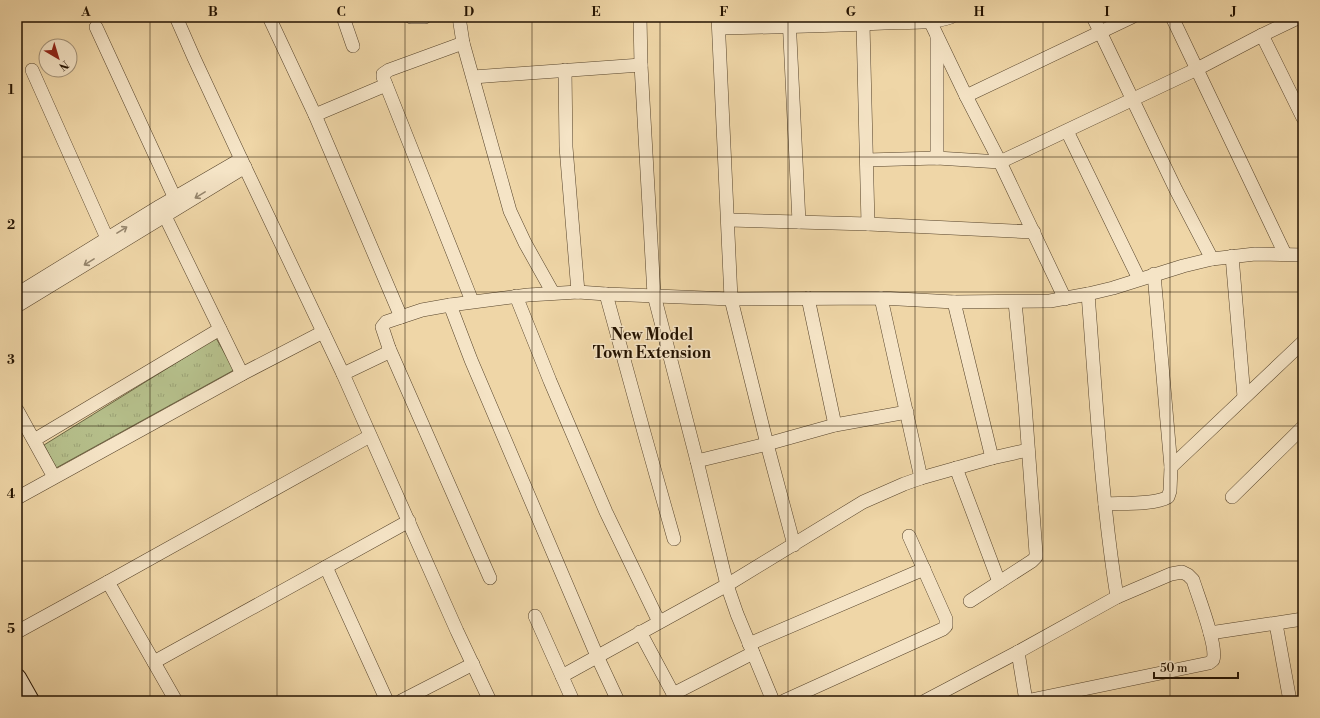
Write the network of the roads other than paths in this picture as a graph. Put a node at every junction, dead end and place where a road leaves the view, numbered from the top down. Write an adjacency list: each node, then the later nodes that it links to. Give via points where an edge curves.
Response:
1 (176, 17): 37 (street)
2 (268, 17): 31 (street)
3 (343, 17): 22 (street)
4 (411, 17): 5 (street)
5 (425, 17)
6 (459, 17): 21 (street)
7 (640, 17): 23 (street)
8 (951, 17): 13 (street)
9 (1093, 17): 18 (street)
10 (1132, 17): 18 (street)
11 (1172, 17): 26 (street)
12 (1300, 17): 20 (street)
13 (930, 20): 16 (street); 19 (street)
14 (718, 22): 15 (street); 40 (street)
15 (789, 22): 16 (street); 41 (street)
16 (863, 24): 35 (street)
17 (96, 27): 38 (street)
18 (1100, 32): 29 (street); 30 (street)
19 (937, 34): 29 (street); 34 (street)
20 (1262, 35): 26 (street); 32 (street)
21 (463, 43): 27 (street); 28 (street, via 389,70 383,74)
22 (353, 46)
23 (641, 65): 25 (street); 56 (street)
24 (32, 70): 44 (street)
25 (565, 70): 27 (street); 51 (street, via 566,147)
26 (1198, 70): 30 (street); 45 (street)
27 (473, 77): 52 (street, via 510,211 525,244)
28 (386, 86): 31 (street); 62 (street)
29 (966, 96): 36 (street)
30 (1133, 100): 33 (street); 48 (street)
31 (315, 116): 67 (street)
32 (1303, 118)
33 (1067, 131): 36 (street); 50 (street)
34 (937, 158): 35 (street); 36 (street)
35 (866, 160): 42 (street)
36 (1000, 162): 43 (street)
37 (243, 163): 38 (street); 69 (street)
38 (177, 202): 39 (street)
39 (163, 211): 44 (street); 68 (street)
40 (728, 220): 41 (street); 60 (street)
41 (799, 222): 42 (street)
42 (868, 224): 43 (street)
43 (1034, 232): 61 (street)
44 (110, 243): 53 (street); 66 (street, one-way to 66)
45 (1286, 254): 46 (street); 47 (street)
46 (1303, 255)
47 (1232, 256): 48 (street); 74 (street)
48 (1212, 260): 49 (street)
49 (1154, 274): 50 (street); 85 (street)
50 (1139, 279): 55 (street)
51 (578, 292): 52 (street); 54 (street)
52 (553, 293): 57 (street)
53 (17, 294)
54 (606, 294): 56 (street); 94 (street)
55 (1088, 294): 61 (street); 91 (street)
56 (654, 295): 60 (street); 84 (street)
57 (516, 296): 62 (street); 106 (street, via 606,512)
58 (808, 298): 59 (street); 60 (street); 77 (street)
59 (881, 298): 63 (street); 76 (street)
60 (731, 299): 81 (street)
61 (1066, 299): 64 (street)
62 (472, 301): 65 (street)
63 (954, 302): 64 (street); 83 (street)
64 (1015, 302): 82 (street)
65 (450, 305): 67 (street); 113 (street)
66 (17, 306)
67 (401, 316): 71 (street, via 383,324)
68 (220, 329): 72 (street); 80 (street)
69 (323, 332): 72 (street); 73 (street)
70 (1303, 342): 74 (street)
71 (389, 348): 73 (street, via 387,353); 98 (street)
72 (242, 374): 87 (street)
73 (344, 374): 79 (street)
74 (1244, 397): 85 (street)
75 (17, 410): 80 (street)
76 (907, 412): 77 (street); 88 (street)
77 (835, 425): 81 (street)
78 (1303, 427): 89 (street)
79 (370, 436): 92 (street); 99 (street)
80 (34, 440): 87 (street)
81 (767, 444): 84 (street); 95 (street)
82 (1028, 450): 83 (street); 100 (street, via 1036,557)
83 (992, 458): 86 (street)
84 (697, 461): 101 (street)
85 (1171, 467): 91 (street, via 1170,494 1164,499)
86 (956, 468): 88 (street); 100 (street)
87 (54, 477): 90 (street)
88 (921, 478): 95 (street, via 863,502)
89 (1232, 497)
90 (17, 498)
91 (1104, 504): 102 (street)
92 (409, 522): 96 (street); 115 (street)
93 (909, 536): 97 (street)
94 (674, 539)
95 (794, 545): 101 (street)
96 (326, 567): 114 (street); 121 (street)
97 (924, 569): 111 (street); 127 (street, via 946,619 946,626 943,629)
98 (490, 578)
99 (108, 582): 108 (street); 114 (street)
100 (998, 582): 103 (street)
101 (727, 585): 106 (street); 111 (street)
102 (1117, 597): 110 (street, via 1171,574 1182,572 1193,580); 112 (street)
103 (970, 601)
104 (534, 616): 116 (street)
105 (1303, 619): 107 (street)
106 (659, 622): 109 (street)
107 (1276, 624): 110 (street); 130 (street)
108 (17, 632)
109 (640, 632): 113 (street); 118 (street)
110 (1210, 633): 129 (street, via 1214,657 1210,663)
111 (751, 648): 118 (street); 126 (street)
112 (1018, 652): 128 (street); 129 (street)
113 (596, 656): 116 (street); 125 (street)
114 (154, 662): 120 (street)
115 (473, 664): 122 (street); 123 (street)
116 (562, 676): 124 (street)
117 (17, 678): 119 (main road)
118 (675, 698)
119 (30, 701)
120 (176, 701)
121 (387, 701)
122 (401, 701)
123 (490, 701)
124 (573, 701)
125 (618, 701)
126 (774, 701)
127 (784, 701)
128 (925, 701)
129 (1026, 701)
130 (1290, 701)

